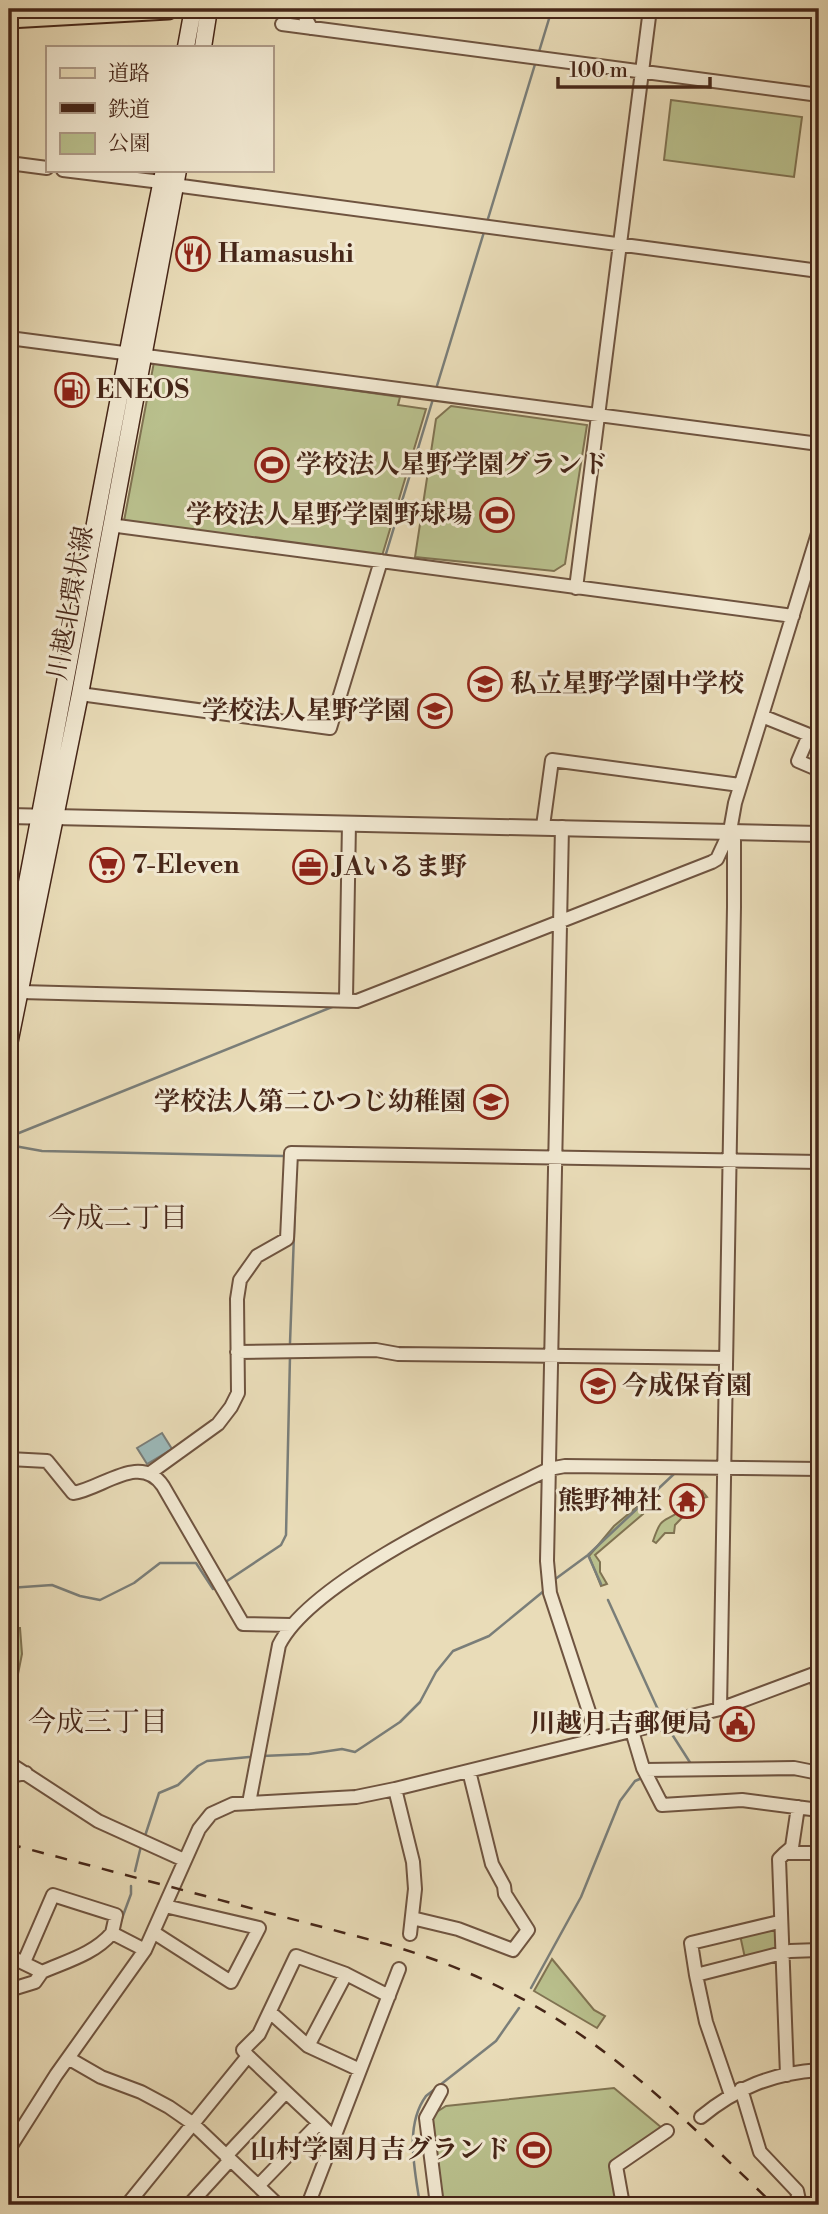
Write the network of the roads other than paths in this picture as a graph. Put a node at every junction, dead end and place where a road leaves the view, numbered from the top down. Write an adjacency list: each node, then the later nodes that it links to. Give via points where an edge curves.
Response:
1 (168, 9): 6 (main road)
2 (193, 9): 9 (main road)
3 (209, 9): 10 (main road)
4 (301, 9): 8 (street)
5 (650, 9): 11 (street)
6 (9, 18)
7 (282, 24): 8 (street)
8 (311, 28): 11 (street)
9 (186, 46)
10 (202, 46)
11 (643, 72): 12 (street); 17 (street)
12 (819, 95)
13 (9, 163): 14 (street)
14 (46, 168)
15 (93, 172): 16 (street)
16 (169, 177): 17 (street); 20 (main road, 川越北環状線)
17 (621, 245): 18 (street); 21 (street)
18 (819, 271)
19 (9, 338): 20 (street)
20 (134, 355): 21 (street); 23 (main road, 川越北環状線); 34 (main road, 川越北環状線)
21 (597, 416): 22 (street); 27 (street)
22 (819, 444)
23 (110, 525): 26 (street); 29 (main road, 川越北環状線)
24 (819, 530): 25 (street)
25 (817, 549): 28 (street)
26 (381, 561): 27 (street); 29 (street, via 330,729)
27 (576, 588): 28 (street)
28 (793, 616): 30 (street)
29 (80, 694): 34 (main road, 川越北環状線)
30 (762, 716): 31 (street, via 809,735 798,761); 32 (street)
31 (819, 770)
32 (740, 785): 36 (street, via 552,760); 38 (street)
33 (9, 816): 34 (street)
34 (48, 817): 35 (street); 41 (main road, 川越北環状線); 42 (main road, 川越北環状線)
35 (349, 823): 36 (street); 43 (street)
36 (543, 826): 37 (street)
37 (562, 827): 38 (street); 40 (street)
38 (730, 831): 39 (street); 40 (street, via 712,862); 46 (street, via 734,867)
39 (819, 834)
40 (560, 918): 43 (street, via 357,1001); 45 (street)
41 (9, 975)
42 (21, 992): 43 (street); 44 (main road, 川越北環状線)
43 (346, 998)
44 (9, 1044)
45 (556, 1156): 46 (street); 48 (street, via 291,1153 287,1240 257,1256 240,1280); 49 (street)
46 (730, 1160): 47 (street); 50 (street)
47 (819, 1162)
48 (237, 1352): 49 (street); 55 (street, via 238,1393 225,1417)
49 (553, 1354): 50 (street); 53 (street)
50 (726, 1359): 52 (street)
51 (9, 1459): 55 (street, via 47,1461 73,1493 132,1471)
52 (724, 1467): 53 (street); 54 (street); 59 (street)
53 (549, 1469): 56 (street, via 421,1533 346,1580); 61 (street, via 550,1593)
54 (819, 1469)
55 (150, 1473): 56 (street, via 163,1486 243,1624)
56 (291, 1625): 69 (street, via 279,1645)
57 (818, 1673): 58 (street); 59 (street)
58 (819, 1692)
59 (720, 1709): 60 (street)
60 (632, 1731): 61 (street); 67 (street)
61 (598, 1739): 63 (street)
62 (9, 1763): 64 (street)
63 (469, 1771): 68 (street); 76 (street, via 492,1864 528,1930 513,1950 458,1928)
64 (26, 1773): 66 (street); 74 (street, via 98,1822)
65 (819, 1773): 67 (street, via 794,1768 688,1769)
66 (9, 1776)
67 (646, 1776): 70 (street, via 662,1805 742,1800)
68 (395, 1789): 69 (street, via 344,1798); 76 (street, via 413,1862)
69 (249, 1803): 74 (street, via 211,1814)
70 (798, 1807): 71 (street); 72 (street, via 792,1847)
71 (819, 1810)
72 (785, 1853): 73 (street); 77 (street, via 779,1858)
73 (819, 1853)
74 (184, 1860): 75 (street)
75 (165, 1906): 79 (street); 79 (street, via 259,1928 231,1982)
76 (412, 1918): 80 (street)
77 (779, 1922): 83 (street); 89 (street, via 691,1943)
78 (112, 1933): 81 (street); 85 (street, via 116,1915 53,1895); 87 (street, via 89,1952)
79 (153, 1933): 81 (street)
80 (410, 1934)
81 (145, 1950): 95 (street)
82 (819, 1950): 83 (street)
83 (782, 1953): 89 (street); 98 (street)
84 (9, 1956): 85 (street)
85 (24, 1962): 87 (street)
86 (399, 1969): 91 (street)
87 (42, 1972): 90 (street, via 35,1982)
88 (346, 1974): 91 (street); 92 (street, via 296,1955); 93 (street)
89 (696, 1975): 101 (street, via 709,2033)
90 (9, 1990)
91 (389, 1996): 96 (street)
92 (270, 2012): 93 (street); 94 (street, via 259,2034 243,2050)
93 (308, 2046): 96 (street)
94 (248, 2056): 100 (street); 103 (street)
95 (68, 2058): 103 (street, via 143,2093); 107 (street)
96 (360, 2070): 106 (street)
97 (819, 2070): 98 (street)
98 (787, 2075): 101 (street)
99 (441, 2091): 116 (street, via 426,2118)
100 (286, 2092): 104 (street); 108 (street)
101 (736, 2092): 102 (street); 118 (street, via 760,2152 797,2190)
102 (701, 2117)
103 (192, 2123): 108 (street); 113 (street)
104 (319, 2123): 106 (street); 109 (street)
105 (667, 2131): 117 (street, via 616,2166)
106 (334, 2137): 115 (street)
107 (9, 2150)
108 (228, 2158): 109 (street); 110 (street)
109 (258, 2186): 114 (street)
110 (196, 2203)
111 (58, 2205): 112 (street)
112 (68, 2205)
113 (127, 2205)
114 (278, 2205)
115 (308, 2205)
116 (436, 2205)
117 (623, 2205)
118 (800, 2205)

